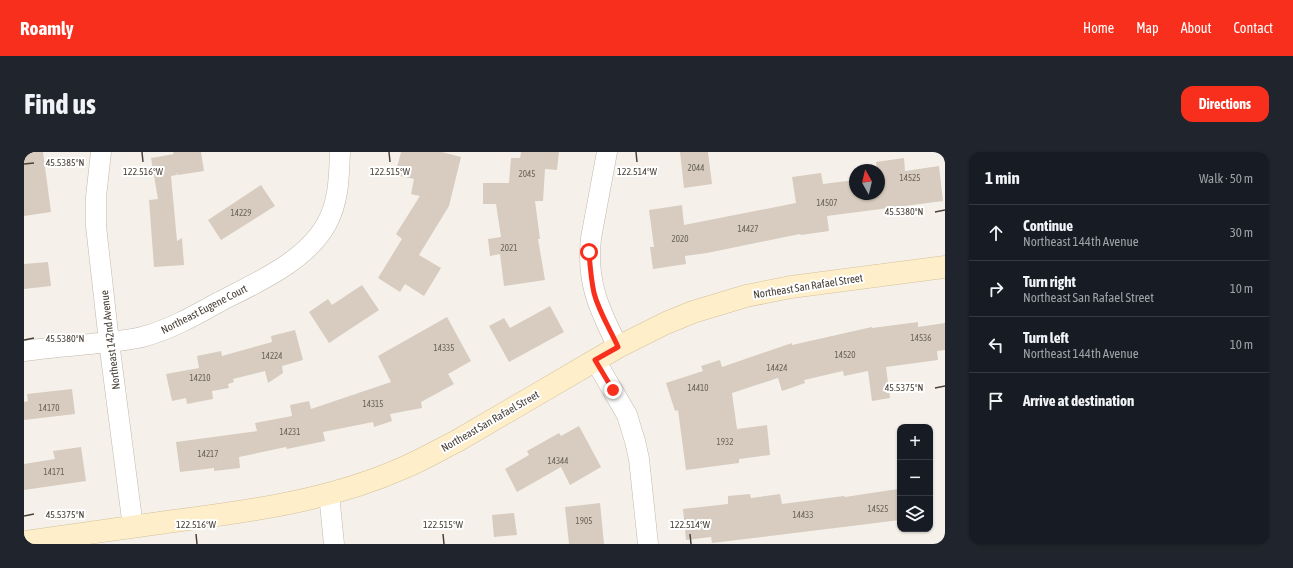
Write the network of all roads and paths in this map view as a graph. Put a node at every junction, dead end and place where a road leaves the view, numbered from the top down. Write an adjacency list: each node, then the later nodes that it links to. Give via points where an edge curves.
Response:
1 (101, 152): 5 (street, Northeast 142nd Avenue, via 96,226)
2 (340, 152): 5 (street, Northeast Eugene Court, via 336,201 328,222 317,239 303,252 254,284 162,331)
3 (607, 152): 6 (street, via 589,252 590,271 594,294)
4 (945, 267): 6 (street, Northeast San Rafael Street, via 791,287 746,296 666,323)
5 (110, 342): 7 (street, Northeast Eugene Court); 10 (street, Northeast 142nd Avenue)
6 (618, 347): 8 (street, Northeast San Rafael Street)
7 (24, 351)
8 (595, 360): 9 (street, Northeast San Rafael Street, via 430,455 368,482); 13 (street, via 627,415 635,440)
9 (329, 494): 10 (street, Northeast San Rafael Street, via 263,509); 12 (street)
10 (133, 527): 11 (street, Northeast San Rafael Street)
11 (24, 542)
12 (334, 544)
13 (648, 544)

